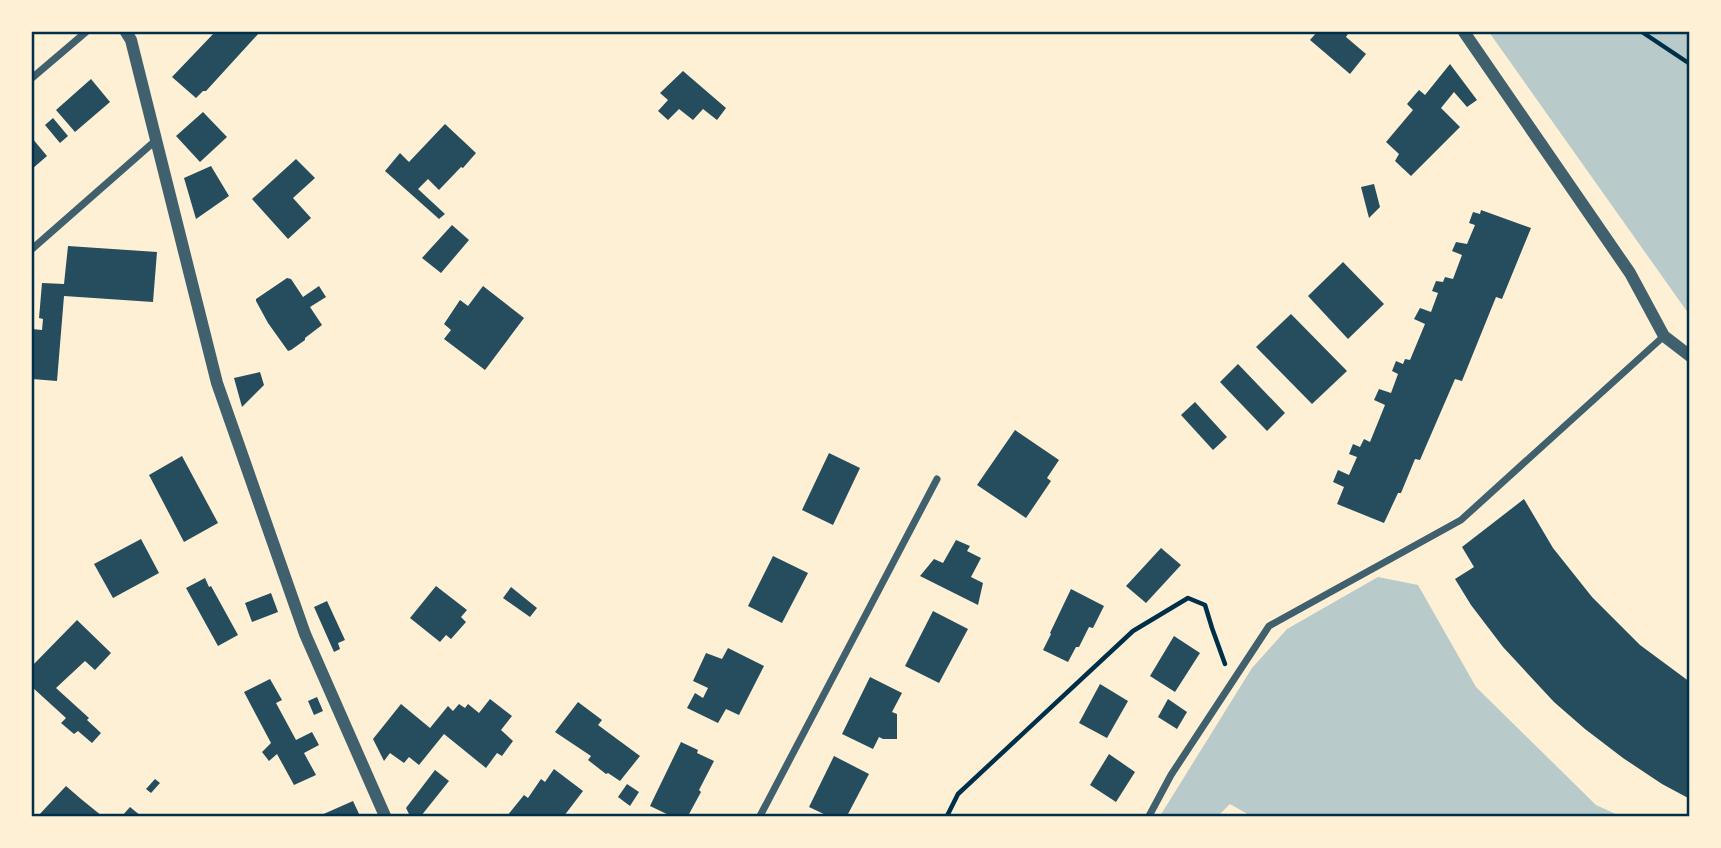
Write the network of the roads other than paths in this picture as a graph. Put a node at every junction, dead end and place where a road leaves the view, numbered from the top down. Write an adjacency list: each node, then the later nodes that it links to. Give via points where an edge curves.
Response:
1 (86, 32): 4 (street)
2 (126, 32): 5 (street)
3 (1464, 32): 7 (street, via 1630,273)
4 (32, 78)
5 (155, 141): 6 (street); 10 (street, via 216,383 305,634)
6 (32, 249)
7 (1664, 336): 8 (street); 12 (street, via 1461,520 1269,626 1171,775)
8 (1689, 356)
9 (937, 479): 11 (street)
10 (385, 817)
11 (760, 817)
12 (1149, 817)

